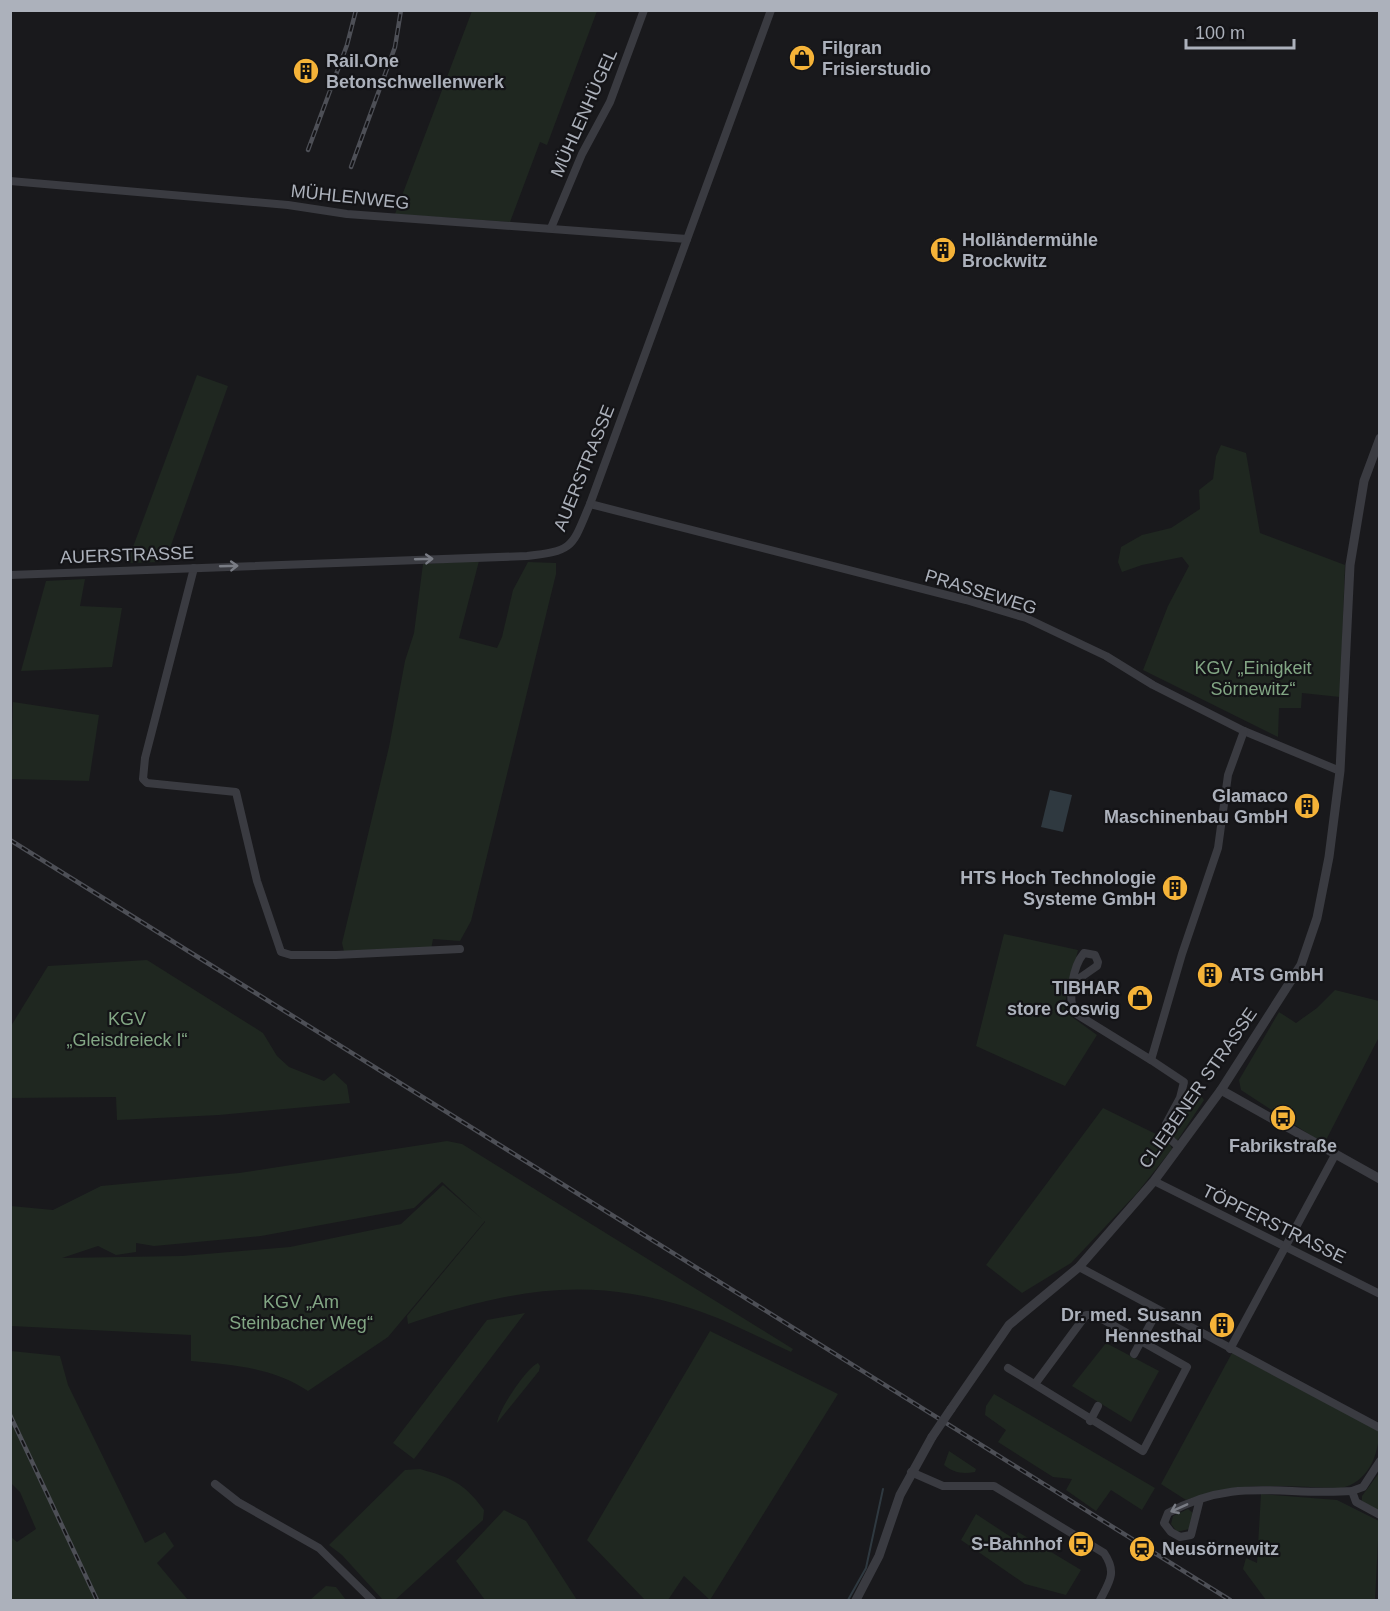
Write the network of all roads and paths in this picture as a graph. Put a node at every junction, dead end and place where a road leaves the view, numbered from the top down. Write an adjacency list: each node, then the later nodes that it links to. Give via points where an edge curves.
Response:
1 (644, 10): 4 (street, MÜHLENHÜGEL, via 610,102 577,165)
2 (771, 10): 5 (street, AUERSTRASSE)
3 (10, 181): 4 (street, MÜHLENWEG, via 288,205 347,214)
4 (552, 228): 5 (street, MÜHLENWEG)
5 (687, 239): 7 (street, AUERSTRASSE)
6 (1380, 438): 11 (street, CLIEBENER STRASSE, via 1365,481 1350,564)
7 (590, 504): 8 (street, AUERSTRASSE, one-way to 7, via 556,552 567,548 576,537); 10 (street, PRASSEWEG, via 1026,618 1106,656 1153,685)
8 (194, 568): 9 (street, AUERSTRASSE); 12 (street, via 143,779 147,783 236,792 256,881 281,952 336,955)
9 (10, 575)
10 (1244, 731): 11 (street, PRASSEWEG); 14 (street, via 1228,775 1218,848)
11 (1340, 771): 15 (street, CLIEBENER STRASSE, via 1324,885 1310,942 1295,975)
12 (460, 949)
13 (1074, 982): 14 (street, via 1071,1003 1079,1018)
14 (1151, 1060): 16 (street, via 1184,1082 1167,1124 1168,1133)
15 (1221, 1090): 16 (street, CLIEBENER STRASSE); 17 (street)
16 (1179, 1147): 19 (street, CLIEBENER STRASSE)
17 (1335, 1155): 18 (street); 20 (street)
18 (1380, 1179)
19 (1154, 1181): 20 (street, TÖPFERSTRASSE); 21 (street, CLIEBENER STRASSE)
20 (1285, 1245): 22 (street, TÖPFERSTRASSE); 25 (street)
21 (1079, 1267): 23 (street); 33 (street, CLIEBENER STRASSE, bridge, via 1010,1325)
22 (1380, 1294)
23 (1158, 1310): 24 (street); 25 (street)
24 (1142, 1340): 26 (street); 28 (street, via 1095,1315 1086,1315); 30 (street, via 1187,1367 1143,1451)
25 (1230, 1349): 31 (street)
26 (1134, 1354)
27 (1008, 1368): 28 (street)
28 (1035, 1384): 30 (street)
29 (1098, 1406): 30 (street)
30 (1090, 1420)
31 (1380, 1428)
32 (1380, 1461): 35 (street, via 1363,1487)
33 (911, 1472): 39 (street, CLIEBENER STRASSE, via 879,1556); 40 (street, via 943,1486 994,1486 1104,1553 1112,1564 1111,1576)
34 (215, 1484): 38 (street, via 238,1502 319,1548)
35 (1352, 1491): 36 (street, via 1233,1490); 37 (street, via 1356,1502)
36 (1200, 1499): 36 (street, one-way to 36, via 1168,1513 1164,1523 1167,1528 1180,1537 1191,1535)
37 (1380, 1515)
38 (372, 1600)
39 (856, 1600)
40 (1100, 1600)

